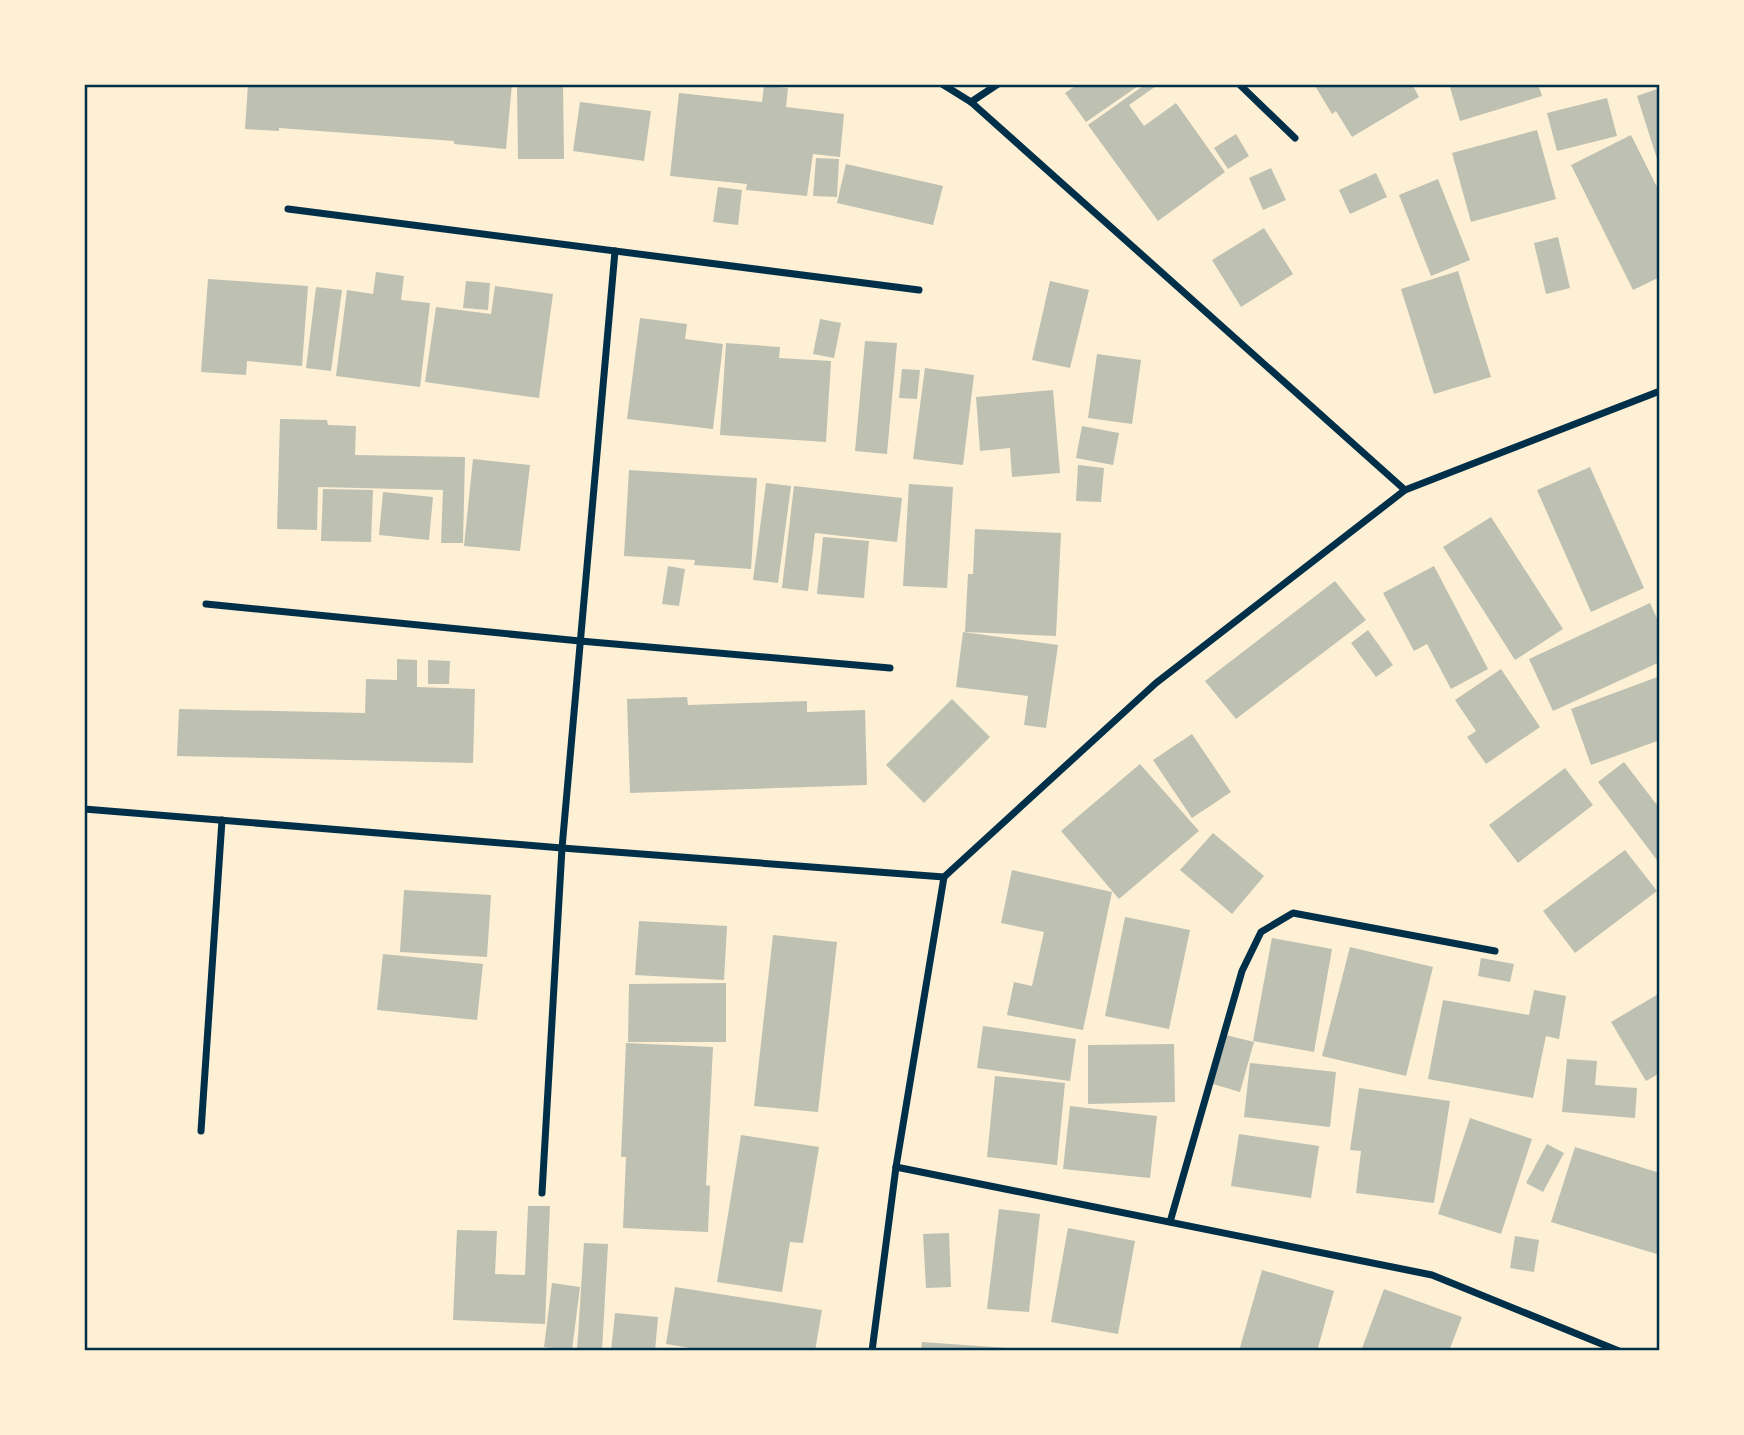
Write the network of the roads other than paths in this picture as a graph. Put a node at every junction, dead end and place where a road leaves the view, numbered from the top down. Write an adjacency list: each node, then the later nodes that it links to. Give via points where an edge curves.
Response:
1 (943, 84): 4 (street)
2 (998, 84): 4 (street)
3 (1239, 84): 5 (street)
4 (971, 102): 10 (street)
5 (1295, 138)
6 (288, 209): 7 (street)
7 (615, 251): 8 (street); 12 (street)
8 (919, 290)
9 (1660, 391): 10 (street)
10 (1405, 490): 17 (street, via 1156,682)
11 (206, 604): 12 (street)
12 (580, 641): 13 (street); 16 (street)
13 (890, 668)
14 (84, 809): 15 (street)
15 (222, 820): 16 (street); 19 (street)
16 (562, 848): 17 (street); 21 (street)
17 (944, 877): 20 (street)
18 (1495, 951): 22 (street, via 1293,913 1261,932 1242,971)
19 (201, 1131)
20 (896, 1167): 22 (street); 23 (street)
21 (542, 1194)
22 (1170, 1222): 24 (street, via 1432,1275)
23 (872, 1351)
24 (1619, 1351)

